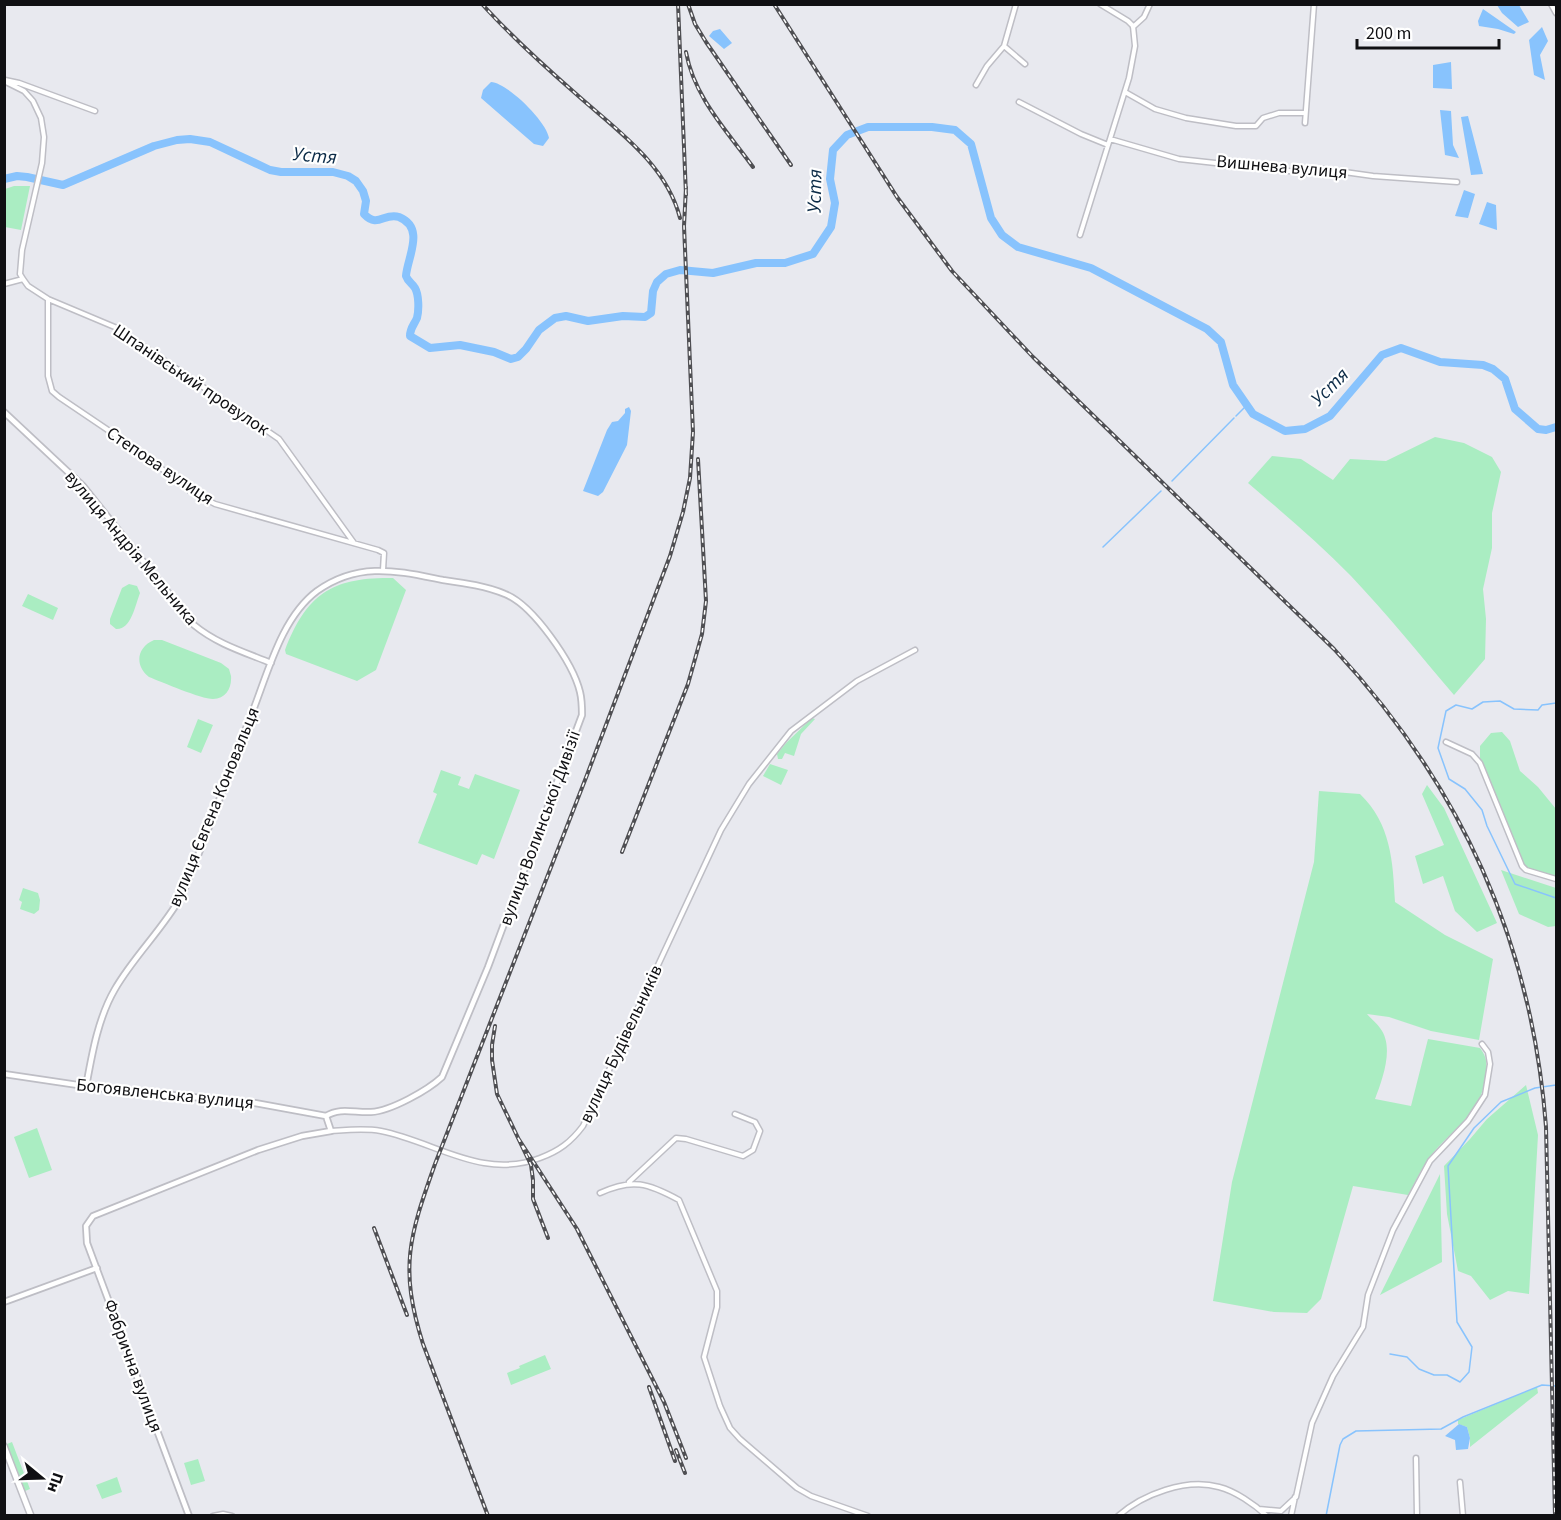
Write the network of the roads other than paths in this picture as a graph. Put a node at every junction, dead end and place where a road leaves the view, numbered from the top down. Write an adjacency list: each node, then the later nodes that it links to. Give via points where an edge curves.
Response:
1 (1016, 4): 8 (street)
2 (1100, 4): 7 (street)
3 (1150, 4): 7 (street)
4 (1314, 4): 15 (street)
5 (1551, 4): 6 (street)
6 (1557, 13)
7 (1133, 27): 12 (street, via 1135,46)
8 (1004, 46): 9 (street); 11 (street)
9 (1025, 64)
10 (4, 81): 14 (street, via 29,86); 21 (street, via 29,96 38,110 45,137 22,250)
11 (976, 85)
12 (1125, 92): 15 (street, via 1155,109 1236,126 1256,126 1263,118 1279,113); 17 (street)
13 (1019, 102): 18 (street)
14 (95, 111)
15 (1305, 113): 16 (street)
16 (1305, 123)
17 (1110, 139): 18 (street); 19 (street, Вишнева вулиця, via 1179,159)
18 (1108, 145): 20 (street)
19 (1457, 182)
20 (1080, 235)
21 (23, 279): 22 (street); 23 (street, Шпанівський провулок)
22 (4, 284)
23 (48, 299): 25 (street, Шпанівський провулок, via 117,328 279,439); 25 (street, Степова вулиця, via 49,384 69,405 190,491 215,504)
24 (4, 411): 28 (street, вулиця Андрія Мельника, via 82,486 194,625 219,642)
25 (354, 543): 26 (street, Степова вулиця, via 384,553)
26 (383, 570): 28 (street, вулиця Євгена Коновальця, via 349,575 316,592 294,615); 35 (street, вулиця Волинської Дивізії, via 487,588 520,601 541,624 569,667 580,693 582,715 485,976 442,1077 384,1109 334,1111)
27 (915, 650): 36 (street, вулиця Будівельників, via 857,681 791,731 749,784 721,830 583,1126 563,1148 529,1162 489,1165 381,1131)
28 (271, 663): 33 (street, вулиця Євгена Коновальця, via 182,895 107,1004)
29 (1446, 742): 30 (street, via 1472,754 1479,763 1522,866)
30 (1557, 879)
31 (1482, 1044): 45 (street, via 1490,1064 1485,1095 1430,1161 1394,1230 1368,1295 1363,1327 1333,1376 1312,1423)
32 (4, 1074): 33 (street, Богоявленська вулиця)
33 (86, 1086): 35 (street, Богоявленська вулиця, via 255,1103)
34 (735, 1114): 37 (street, via 755,1122 760,1131 753,1150 743,1156 676,1138)
35 (326, 1116): 36 (street)
36 (331, 1131): 39 (street, вулиця Будівельників, via 258,1150)
37 (628, 1183): 38 (street); 51 (street, via 679,1200 712,1275 717,1300 704,1357 730,1428 797,1488)
38 (600, 1193)
39 (93, 1216): 40 (street, Фабрична вулиця, via 86,1226 87,1243)
40 (97, 1268): 41 (street); 48 (street, Фабрична вулиця)
41 (4, 1302)
42 (4, 1446): 47 (main road)
43 (1416, 1458): 55 (street)
44 (1460, 1482): 56 (street)
45 (1296, 1497): 46 (street, via 1281,1511); 54 (street)
46 (1259, 1509): 52 (street, via 1219,1487 1187,1485 1141,1500); 53 (street)
47 (31, 1515)
48 (189, 1515)
49 (213, 1515): 50 (street)
50 (232, 1515)
51 (868, 1515)
52 (1118, 1515)
53 (1267, 1515)
54 (1291, 1515)
55 (1417, 1515)
56 (1463, 1515)

